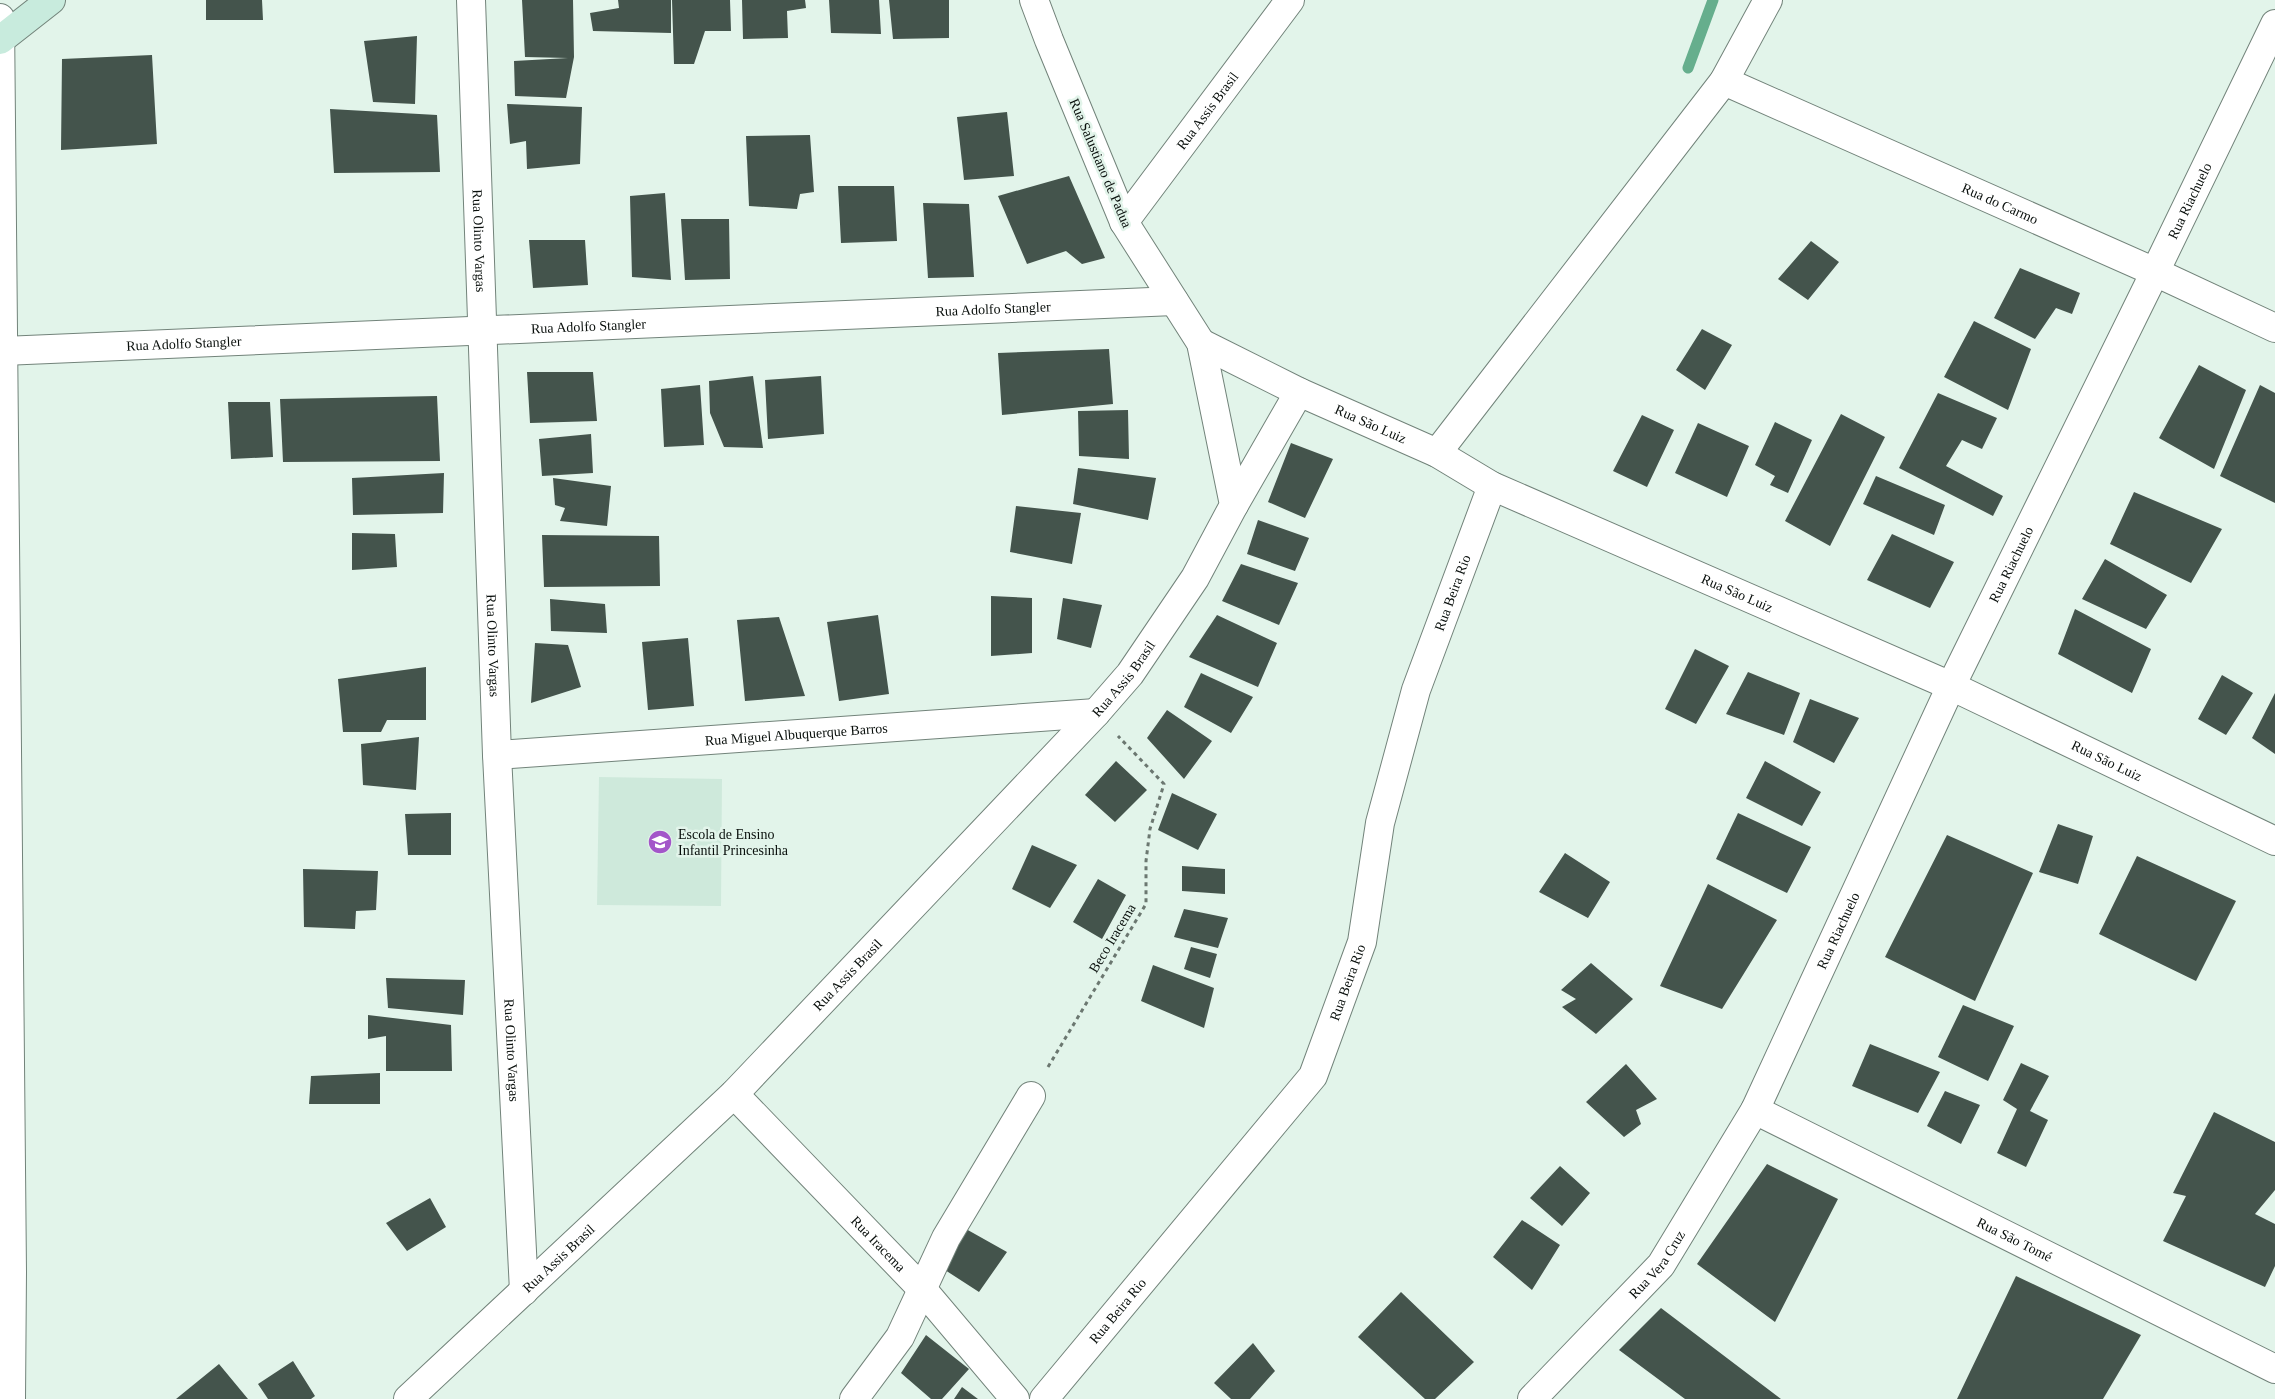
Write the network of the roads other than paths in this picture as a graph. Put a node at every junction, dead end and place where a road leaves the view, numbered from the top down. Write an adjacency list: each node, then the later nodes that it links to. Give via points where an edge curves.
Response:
1 (51, 0): 8 (street)
2 (470, 0): 14 (street, Rua Olinto Vargas)
3 (1034, 0): 10 (street, Rua Salustiano de Padua)
4 (1290, 0): 10 (street, Rua Assis Brasil)
5 (1768, 0): 9 (street)
6 (0, 18): 8 (street)
7 (2275, 24): 11 (street, Rua Riachuelo)
8 (0, 40): 16 (street)
9 (1724, 81): 11 (street, Rua do Carmo); 18 (street)
10 (1124, 222): 12 (street, Rua Salustiano de Padua)
11 (2155, 272): 13 (street, Rua do Carmo); 22 (street, Rua Riachuelo)
12 (1174, 301): 14 (street, Rua Adolfo Stangler); 15 (street, Rua Salustiano de Padua)
13 (2275, 328)
14 (483, 329): 16 (street, Rua Adolfo Stangler); 24 (street, Rua Olinto Vargas)
15 (1201, 343): 17 (street, Rua São Luiz); 20 (street)
16 (3, 352): 21 (street)
17 (1299, 392): 18 (street, Rua São Luiz); 20 (street, Rua Assis Brasil)
18 (1436, 453): 19 (street, Rua São Luiz)
19 (1492, 486): 22 (street, Rua São Luiz); 37 (street, Rua Beira Rio, via 1416,690 1380,823 1362,942 1314,1076)
20 (1234, 505): 23 (street, Rua Assis Brasil, via 1189,586 1130,674)
21 (2, 659): 29 (street)
22 (1951, 686): 25 (street, Rua São Luiz); 28 (street, Rua Riachuelo)
23 (1096, 713): 24 (street, Rua Miguel Albuquerque Barros); 26 (street, Rua Assis Brasil)
24 (497, 755): 31 (street, Rua Olinto Vargas)
25 (2275, 841)
26 (734, 1094): 30 (street, Rua Iracema); 31 (street, Rua Assis Brasil)
27 (1031, 1096): 30 (street, via 946,1238)
28 (1755, 1110): 32 (street, Rua São Tomé); 38 (street, Rua Vera Cruz, via 1661,1265)
29 (6, 1277): 33 (street)
30 (924, 1290): 35 (street, via 900,1337); 36 (street, Rua Iracema)
31 (524, 1292): 34 (street, Rua Assis Brasil)
32 (2275, 1369)
33 (11, 1399)
34 (408, 1399)
35 (854, 1399)
36 (1014, 1399)
37 (1044, 1399)
38 (1532, 1399)

